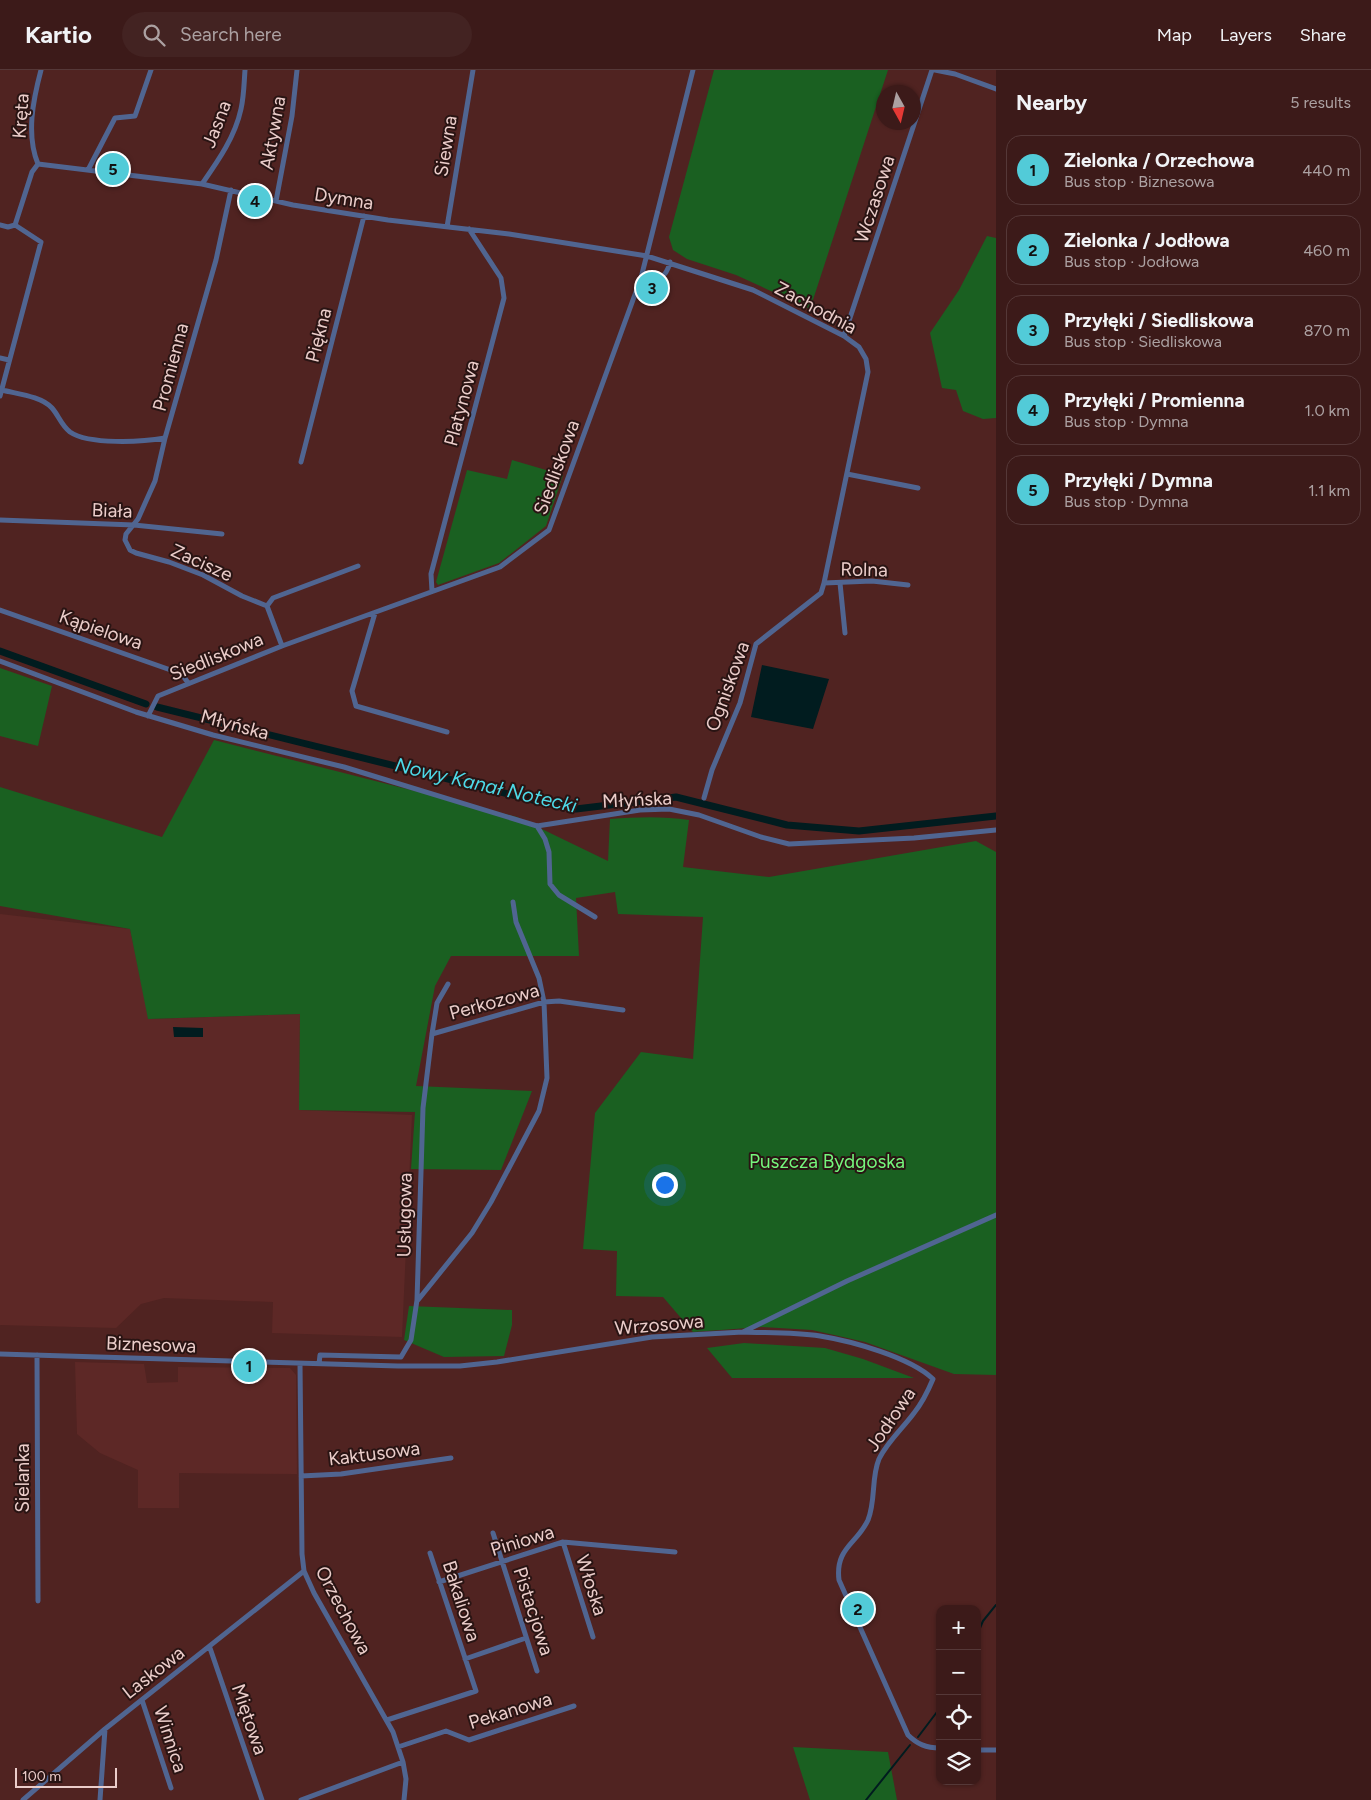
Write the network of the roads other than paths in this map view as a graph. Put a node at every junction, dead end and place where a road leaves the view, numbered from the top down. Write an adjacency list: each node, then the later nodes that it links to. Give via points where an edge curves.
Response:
1 (41, 70): 9 (street, Kręta, via 32,121 32,148)
2 (151, 70): 10 (street, via 135,116 115,118)
3 (245, 70): 11 (street, Jasna, via 241,109 233,134)
4 (297, 70): 13 (street, Aktywna)
5 (473, 70): 17 (street, Siewna)
6 (692, 70): 19 (street, Siedliskowa)
7 (933, 70): 8 (street, via 955,74); 22 (street, Wczasowa)
8 (996, 89)
9 (38, 164): 10 (street, Dymna); 16 (street, via 32,172)
10 (88, 170): 11 (street, Dymna)
11 (202, 184): 12 (street, Dymna)
12 (231, 190): 13 (street, Dymna); 27 (street, Promienna, via 216,260)
13 (276, 201): 14 (street, Dymna)
14 (364, 216): 17 (street, Dymna); 28 (street, Piękna)
15 (0, 224): 16 (street)
16 (15, 225): 24 (street, via 41,242)
17 (447, 227): 18 (street, Dymna)
18 (469, 229): 19 (street, Dymna); 39 (street, Platynowa, via 501,278 504,298 431,574)
19 (647, 256): 20 (street, Zachodnia); 21 (street, Siedliskowa)
20 (670, 262): 21 (street, via 661,279); 22 (street, Zachodnia, via 753,290)
21 (641, 278): 39 (street, Siedliskowa, via 549,530 500,567)
22 (844, 336): 29 (street, Zachodnia, via 859,347 866,359 868,372)
23 (0, 358): 24 (street)
24 (9, 360): 25 (street)
25 (2, 390): 26 (street); 27 (street, via 45,402 72,433 135,443)
26 (0, 396)
27 (165, 438): 32 (street, Promienna, via 155,481)
28 (301, 462)
29 (847, 474): 30 (street); 36 (street, Zachodnia)
30 (918, 488)
31 (0, 520): 32 (street, Biała)
32 (134, 525): 33 (street, Biała); 34 (street, Promienna, via 126,534)
33 (222, 534)
34 (127, 546): 40 (street, Zacisze, via 136,553 204,575)
35 (358, 566): 40 (street, via 273,598)
36 (825, 581): 37 (street, Rolna); 49 (street, Ogniskowa, via 821,593 756,644 740,704 712,770)
37 (840, 583): 38 (street, Rolna, via 872,581); 43 (street)
38 (908, 585)
39 (432, 591): 42 (street, Siedliskowa)
40 (267, 606): 44 (street)
41 (0, 610): 46 (street, Kąpielowa, via 182,674)
42 (375, 613): 44 (street, Siedliskowa); 48 (street, via 352,690 356,706)
43 (845, 633)
44 (282, 646): 46 (street, Siedliskowa)
45 (0, 661): 47 (street, Młyńska)
46 (188, 683): 47 (street, Siedliskowa, via 158,696)
47 (148, 716): 50 (street, Młyńska, via 344,767)
48 (447, 732)
49 (704, 798)
50 (537, 826): 51 (street, Młyńska, via 640,810 669,809 699,815 789,844); 53 (street, via 546,838 550,884 559,895)
51 (996, 830)
52 (513, 902): 55 (street, via 516,922 539,978)
53 (596, 917)
54 (448, 984): 57 (street, Usługowa, via 437,1003)
55 (544, 1002): 56 (street, Perkozowa, via 559,1001); 57 (street, Perkozowa); 59 (street, via 547,1078 539,1111 472,1233)
56 (623, 1010)
57 (432, 1034): 59 (street, Usługowa, via 423,1108)
58 (996, 1215): 60 (street, Wrzosowa, via 847,1281)
59 (417, 1300): 64 (street, Usługowa, via 411,1340 401,1357 320,1355)
60 (743, 1332): 64 (street, Wrzosowa, via 652,1337 460,1366); 85 (street, Jodłowa, via 820,1336 879,1352 925,1372 933,1379 915,1412 879,1459 874,1499 867,1522 846,1548 838,1569 839,1580 908,1734 916,1743)
61 (0, 1354): 62 (street, Biznesowa)
62 (37, 1355): 63 (street, Biznesowa); 74 (street, Sielanka)
63 (300, 1364): 64 (street, Wrzosowa); 66 (street, Orzechowa)
64 (319, 1364)
65 (451, 1458): 66 (street, Kaktusowa, via 340,1474)
66 (301, 1476): 72 (street, Orzechowa)
67 (492, 1533): 71 (street, Pistacjowa)
68 (563, 1542): 69 (street, Piniowa); 71 (street, Piniowa); 75 (street, Włoska)
69 (676, 1552)
70 (430, 1553): 73 (street, Bakaliowa)
71 (502, 1560): 73 (street, Piniowa); 76 (street, Pistacjowa)
72 (304, 1571): 77 (street, Laskowa); 82 (street, Orzechowa)
73 (438, 1582): 78 (street, Bakaliowa)
74 (38, 1601)
75 (593, 1637)
76 (526, 1638): 78 (street, Bakaliowa); 79 (street, Pistacjowa)
77 (210, 1648): 80 (street, Laskowa); 93 (street, Miętowa)
78 (465, 1659): 82 (street, Bakaliowa, via 476,1691)
79 (538, 1671)
80 (142, 1700): 83 (street, Laskowa); 89 (street, Winnica)
81 (574, 1706): 84 (street, Pekanowa, via 469,1740 446,1731)
82 (387, 1720): 84 (street, Orzechowa)
83 (105, 1729): 91 (street, Laskowa); 92 (street)
84 (398, 1747): 88 (street, Orzechowa)
85 (936, 1748)
86 (981, 1750): 87 (street)
87 (996, 1750)
88 (404, 1762): 90 (street); 95 (street, Orzechowa)
89 (171, 1788)
90 (309, 1798): 94 (street)
91 (23, 1800)
92 (100, 1800)
93 (262, 1800)
94 (301, 1800)
95 (404, 1800)

